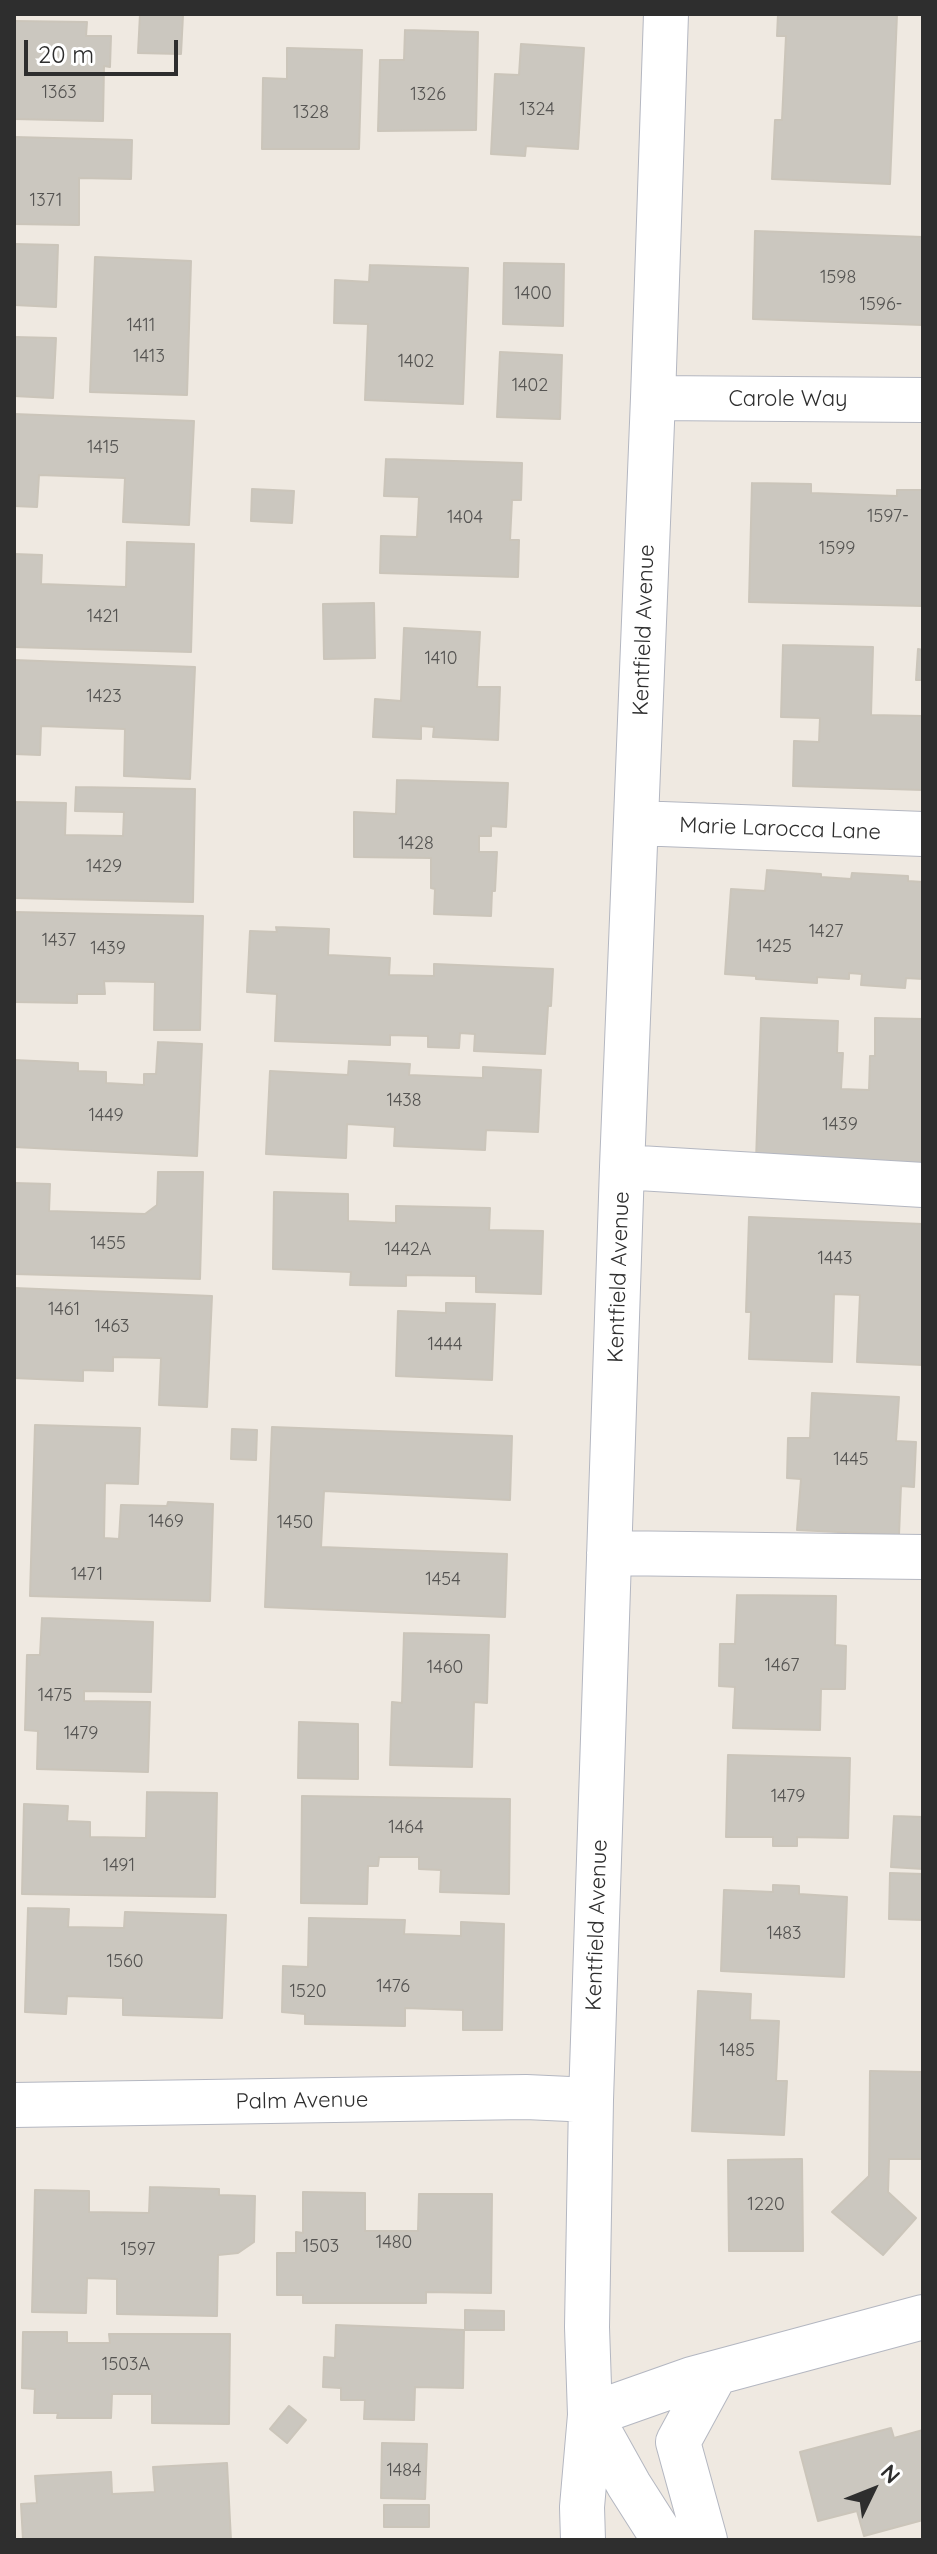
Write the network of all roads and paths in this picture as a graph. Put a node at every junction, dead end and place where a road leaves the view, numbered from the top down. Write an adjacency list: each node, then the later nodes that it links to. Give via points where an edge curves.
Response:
1 (666, 14): 2 (street, Kentfield Avenue)
2 (653, 398): 3 (street, Carole Way); 4 (street, Kentfield Avenue)
3 (923, 400)
4 (636, 823): 5 (street, Marie Larocca Lane); 6 (street, Kentfield Avenue)
5 (923, 834)
6 (622, 1167): 7 (street); 8 (street, Kentfield Avenue)
7 (923, 1185)
8 (609, 1553): 9 (street); 10 (street, Kentfield Avenue)
9 (923, 1557)
10 (591, 2100): 11 (street, Palm Avenue); 14 (street, Kentfield Avenue)
11 (14, 2105)
12 (923, 2317): 13 (street)
13 (715, 2374): 14 (street); 17 (street, via 678,2442)
14 (590, 2415): 15 (street, Kentfield Avenue); 16 (street)
15 (583, 2540)
16 (664, 2540)
17 (705, 2540)

